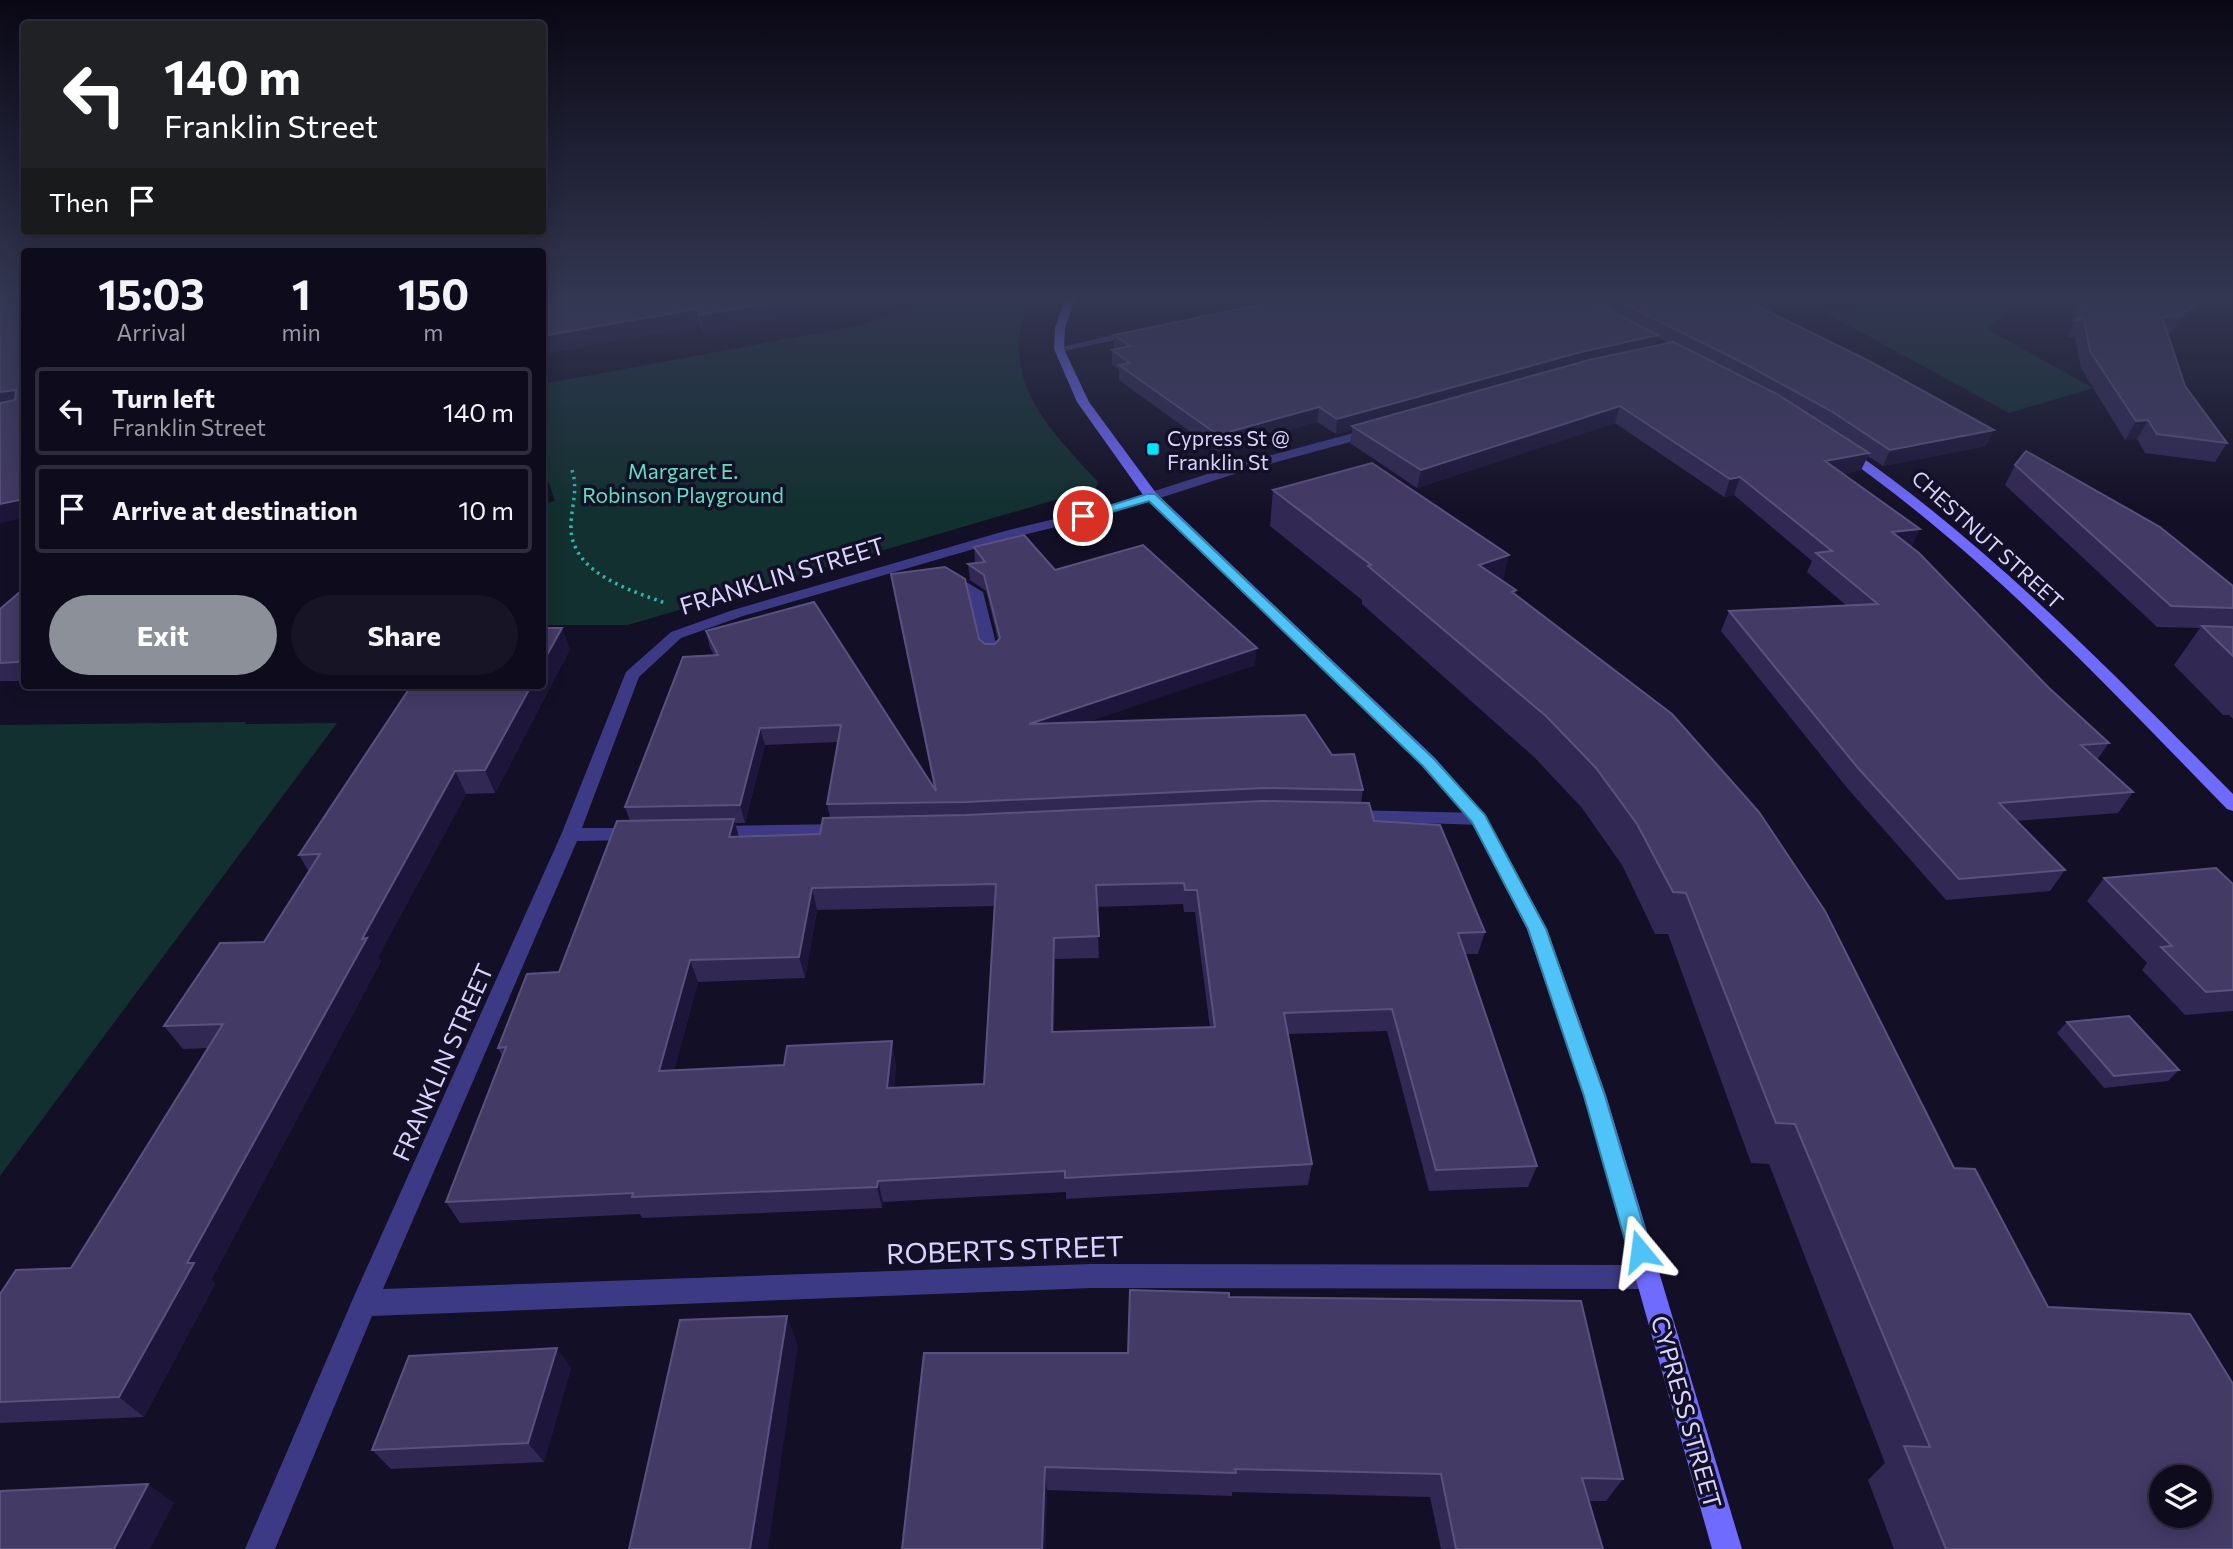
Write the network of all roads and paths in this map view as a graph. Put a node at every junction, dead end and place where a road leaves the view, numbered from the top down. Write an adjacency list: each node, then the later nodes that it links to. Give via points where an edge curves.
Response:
1 (1068, 369): 5 (main road, CYPRESS STREET, via 1083,402)
2 (1391, 426): 5 (street, FRANKLIN STREET)
3 (1829, 440): 9 (main road, CHESTNUT STREET, via 1894,483 1955,533)
4 (572, 470): 7 (path, via 578,487 571,528 575,547 589,566)
5 (1151, 496): 6 (street, FRANKLIN STREET); 11 (main road, CYPRESS STREET, via 1429,762)
6 (923, 559): 8 (street, via 976,592); 15 (street, FRANKLIN STREET, via 676,635 632,675)
7 (666, 604)
8 (991, 655)
9 (2233, 805)
10 (1330, 816): 11 (street)
11 (1479, 819): 16 (main road, CYPRESS STREET, via 1537,929 1595,1096)
12 (857, 830): 13 (street)
13 (703, 832)
14 (661, 833): 15 (street)
15 (570, 835): 17 (street, FRANKLIN STREET)
16 (1647, 1277): 17 (street, ROBERTS STREET, via 1091,1276); 19 (main road, CYPRESS STREET)
17 (364, 1303): 18 (street, FRANKLIN STREET)
18 (260, 1549)
19 (1727, 1549)

